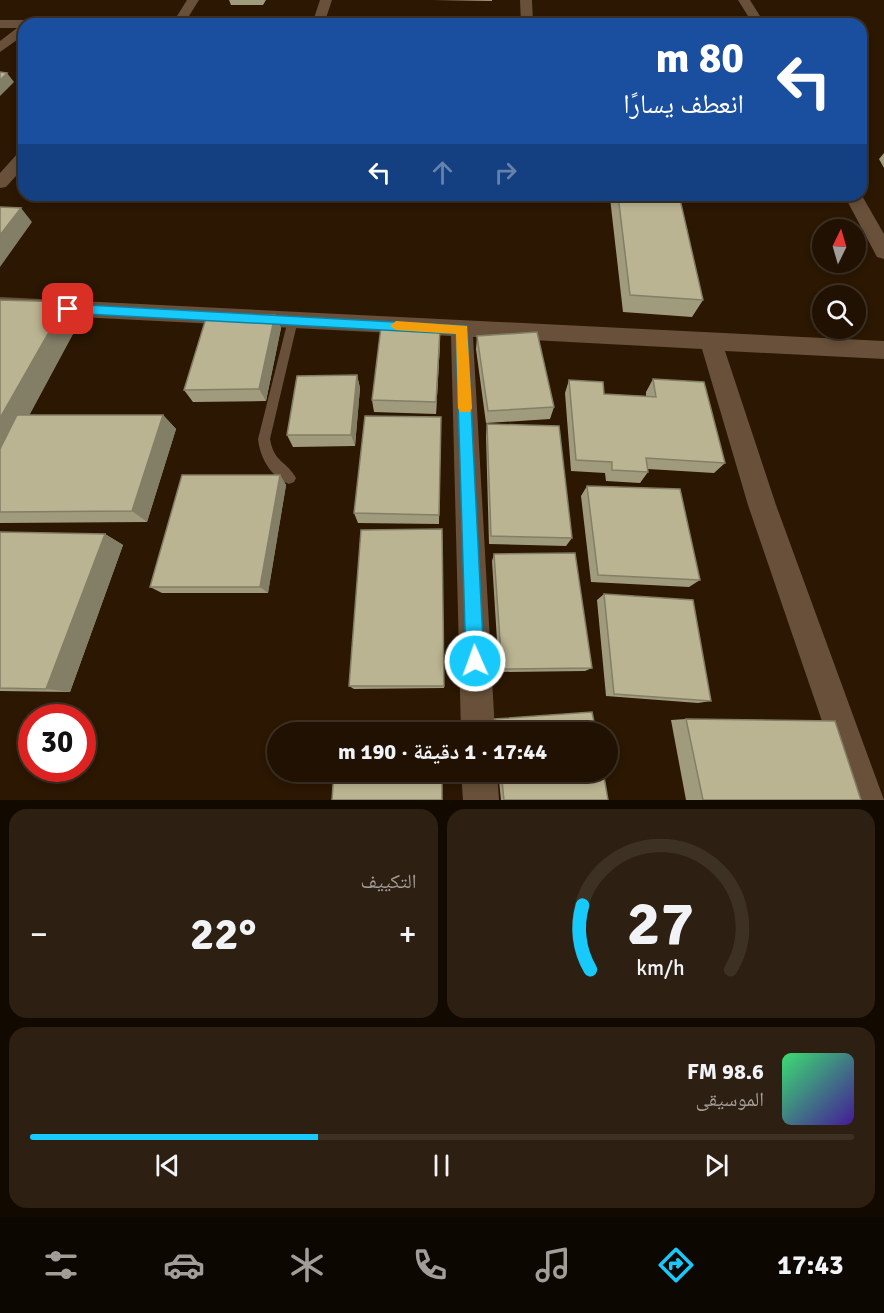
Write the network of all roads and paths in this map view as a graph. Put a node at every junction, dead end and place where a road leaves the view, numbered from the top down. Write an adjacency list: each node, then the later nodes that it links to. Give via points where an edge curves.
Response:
1 (193, 0): 5 (street)
2 (326, 0): 6 (street)
3 (526, 0): 7 (street)
4 (744, 0): 8 (street)
5 (182, 18)
6 (320, 18)
7 (527, 18)
8 (755, 18)
9 (0, 24): 10 (street)
10 (18, 24)
11 (18, 34): 12 (street)
12 (0, 48)
13 (18, 164): 14 (street)
14 (0, 183)
15 (856, 201): 16 (street)
16 (884, 252)
17 (0, 305): 18 (street)
18 (293, 320): 19 (street); 22 (lane, via 264,439 272,464)
19 (462, 329): 20 (street); 23 (street)
20 (710, 340): 21 (street); 26 (street, via 762,505)
21 (884, 350)
22 (289, 478)
23 (478, 722)
24 (480, 782): 25 (street)
25 (481, 800)
26 (867, 800)

